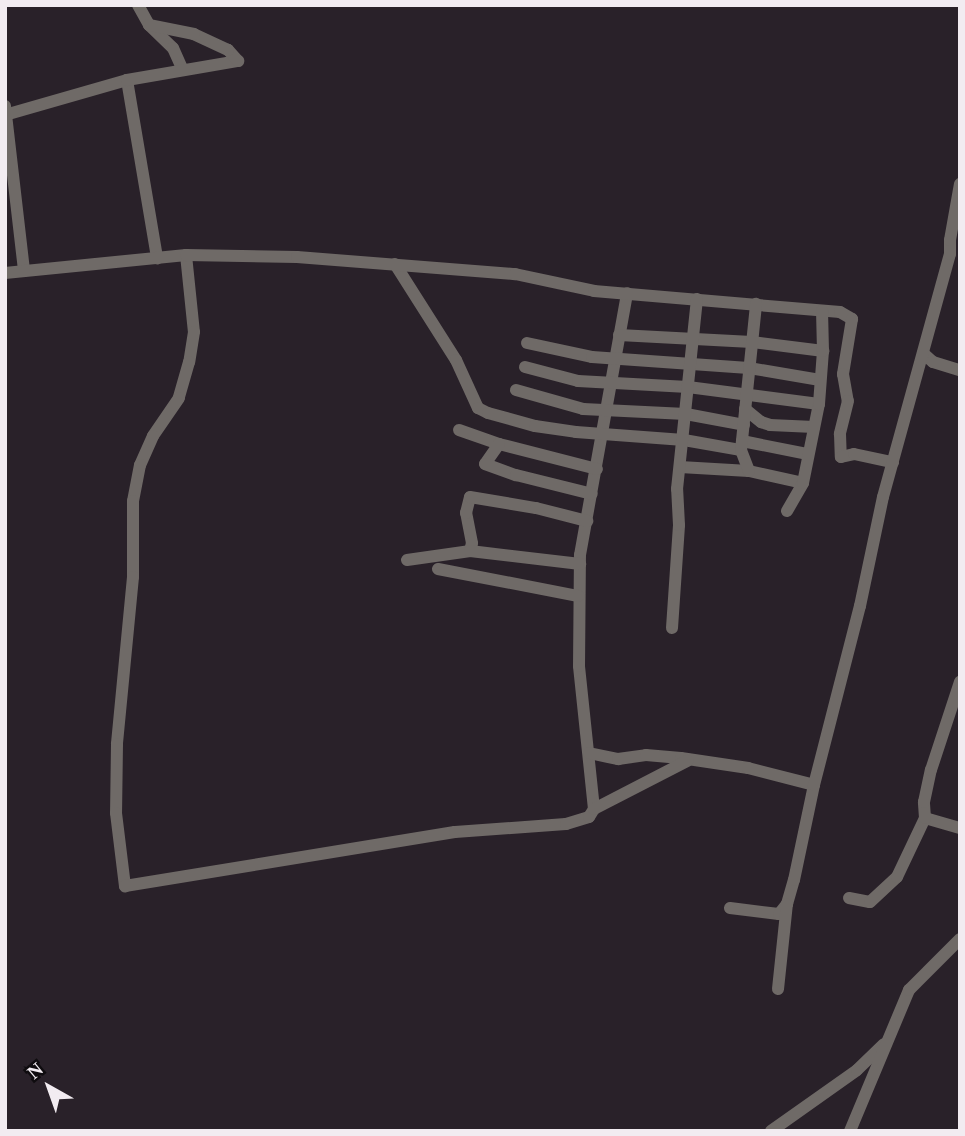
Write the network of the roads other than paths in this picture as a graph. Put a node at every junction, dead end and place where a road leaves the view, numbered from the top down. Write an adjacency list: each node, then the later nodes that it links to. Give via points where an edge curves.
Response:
1 (138, 5): 2 (street)
2 (149, 25): 3 (street, via 173,48); 3 (street, via 194,34 228,50 238,61)
3 (183, 70): 4 (street)
4 (127, 80): 5 (street); 8 (street)
5 (6, 111): 10 (street)
6 (960, 184): 21 (street, via 950,254)
7 (186, 255): 8 (street); 9 (street); 63 (street, via 194,332 189,362 179,398 140,465 133,501 133,577 117,758 116,813 125,886 455,832 581,822)
8 (157, 258): 10 (street)
9 (395, 264): 12 (street, via 515,274 583,289); 39 (street, via 456,360 478,408 535,426)
10 (24, 271): 11 (street)
11 (5, 273)
12 (628, 293): 13 (street); 16 (street)
13 (697, 299): 14 (street); 17 (street)
14 (757, 304): 15 (street); 18 (street)
15 (822, 311): 20 (street); 44 (street, via 840,312 852,319 843,373 848,401 840,434 841,457 854,454)
16 (619, 335): 17 (street); 22 (street)
17 (694, 338): 18 (street); 23 (street)
18 (752, 342): 20 (street); 25 (street)
19 (527, 343): 22 (street)
20 (823, 351): 27 (street)
21 (924, 354): 26 (street, via 933,362); 44 (street)
22 (614, 359): 23 (street); 28 (street)
23 (690, 364): 25 (street); 29 (street)
24 (525, 367): 28 (street, via 578,381)
25 (750, 368): 27 (street); 31 (street)
26 (960, 370)
27 (820, 380): 32 (street)
28 (611, 382): 29 (street); 34 (street)
29 (688, 387): 31 (street); 35 (street)
30 (516, 390): 34 (street)
31 (746, 396): 32 (street); 33 (street)
32 (819, 404): 37 (street)
33 (745, 409): 36 (street); 37 (street, via 771,425)
34 (607, 412): 35 (street); 39 (street)
35 (686, 414): 36 (street); 40 (street)
36 (744, 425): 42 (street)
37 (814, 427): 43 (street)
38 (458, 430): 41 (street)
39 (604, 433): 40 (street); 46 (street)
40 (684, 440): 42 (street); 45 (street)
41 (499, 444): 46 (street); 50 (street, via 485,464)
42 (741, 446): 43 (street); 47 (street); 48 (street)
43 (807, 454): 49 (street)
44 (893, 462): 62 (street)
45 (680, 467): 47 (street); 58 (street)
46 (597, 469): 50 (street)
47 (729, 469): 48 (street)
48 (748, 471): 49 (street)
49 (803, 483): 51 (street)
50 (592, 494): 52 (street)
51 (787, 511)
52 (587, 521): 53 (street, via 470,497 466,513); 55 (street)
53 (470, 551): 54 (street); 55 (street)
54 (407, 560)
55 (580, 565): 57 (street)
56 (438, 569): 57 (street)
57 (578, 596): 60 (street, via 579,666)
58 (672, 628)
59 (960, 682): 64 (street, via 932,770)
60 (589, 753): 61 (street, via 618,759 646,755); 63 (street)
61 (687, 761): 62 (street, via 748,768); 63 (street)
62 (814, 785): 67 (street)
63 (594, 809)
64 (925, 818): 65 (street); 66 (street, via 897,877 882,893 870,902)
65 (960, 828)
66 (849, 898)
67 (787, 904): 68 (street, via 779,914); 70 (street)
68 (730, 908)
69 (960, 939): 71 (street, via 914,981)
70 (778, 989)
71 (889, 1038): 72 (street, via 856,1070); 73 (street)
72 (771, 1131)
73 (850, 1131)

